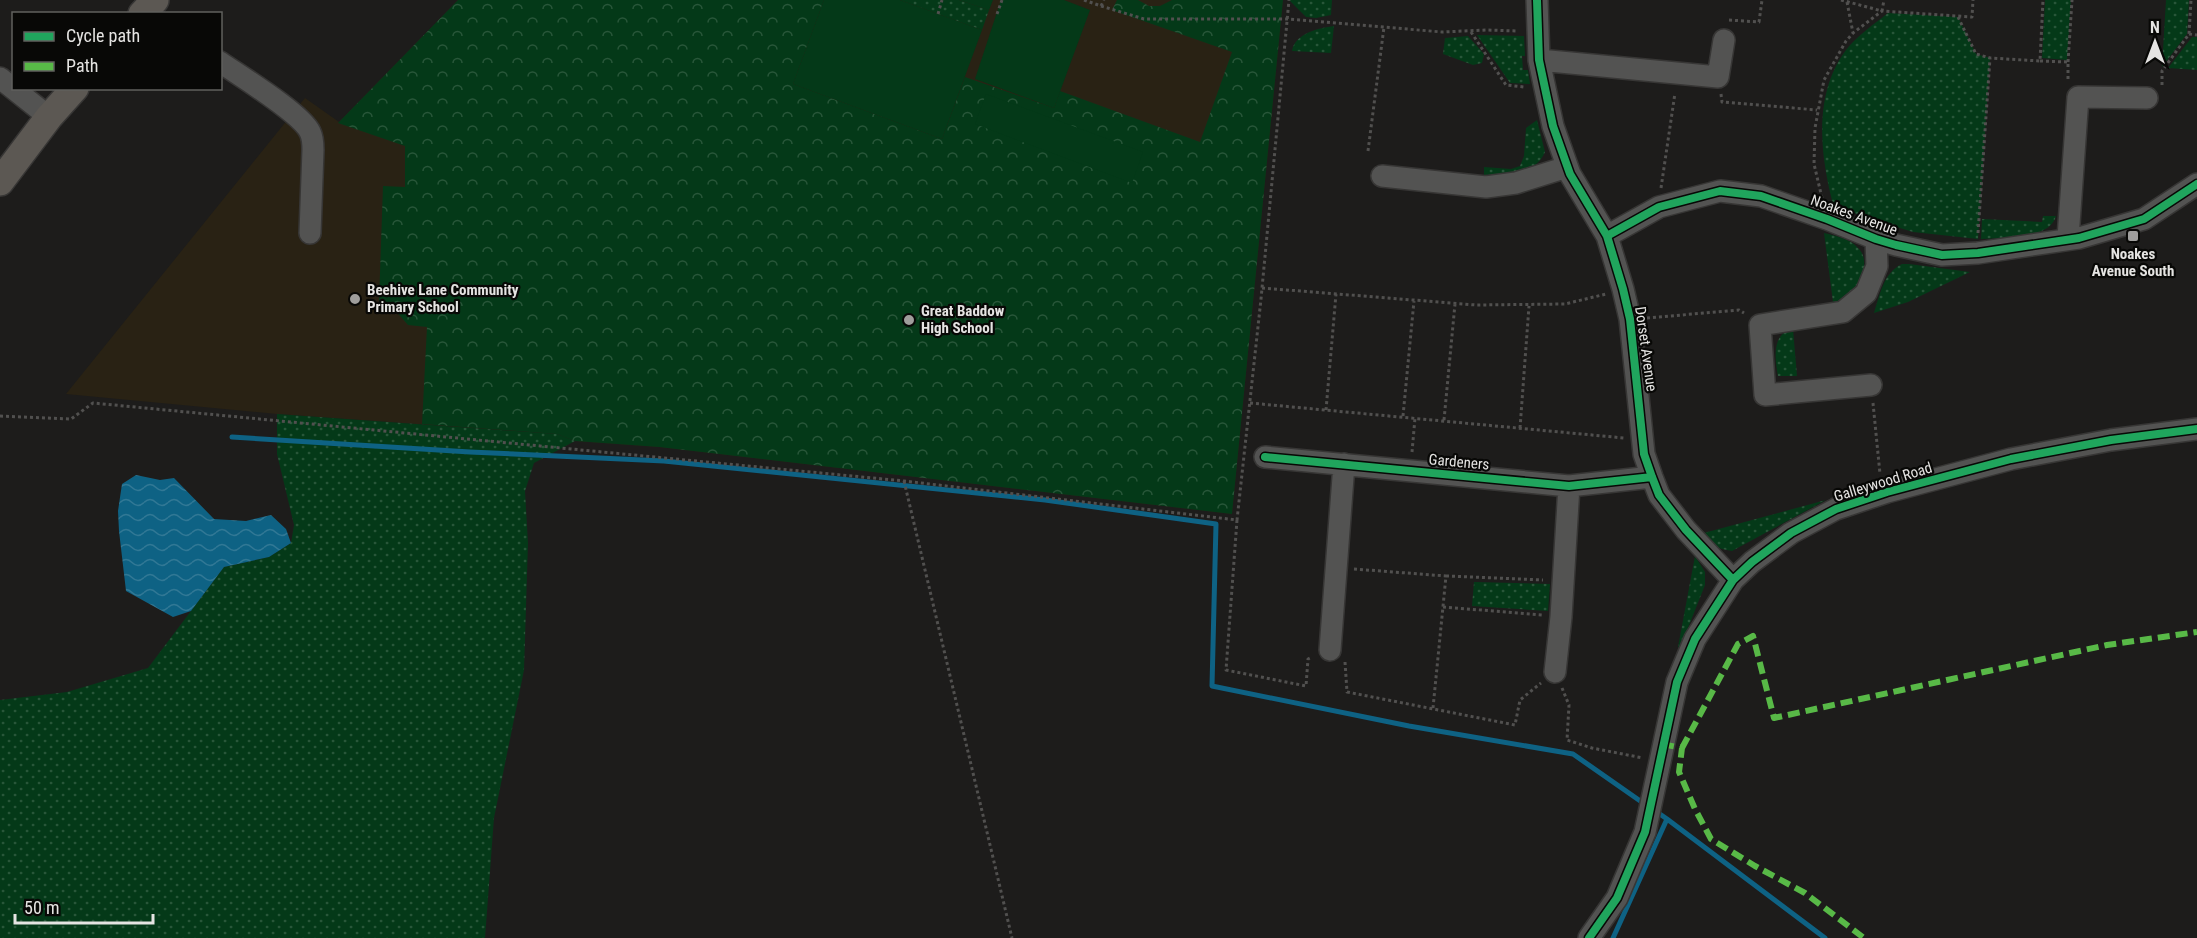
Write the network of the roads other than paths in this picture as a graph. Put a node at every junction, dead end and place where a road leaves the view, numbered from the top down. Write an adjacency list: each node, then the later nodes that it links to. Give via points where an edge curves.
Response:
1 (1537, 0): 3 (street, Dorset Avenue)
2 (1724, 40): 3 (street, via 1718,77)
3 (1539, 60): 11 (street, Dorset Avenue, via 1553,126)
4 (222, 63): 15 (street, via 295,114 310,130)
5 (0, 78): 6 (street)
6 (12, 88)
7 (15, 90): 10 (street)
8 (73, 90): 10 (main road)
9 (2147, 98): 17 (street, via 2078,97)
10 (49, 117): 13 (main road)
11 (1567, 167): 12 (street, via 1516,183 1486,187); 16 (street, Dorset Avenue)
12 (1382, 176)
13 (0, 182)
14 (2197, 184): 17 (street, Noakes Avenue, via 2144,219)
15 (310, 233)
16 (1607, 236): 18 (street, Noakes Avenue, via 1659,207 1720,191 1761,196); 23 (street, Dorset Avenue, via 1630,319 1644,454)
17 (2068, 238): 18 (street, Noakes Avenue, via 1942,255)
18 (1876, 239): 19 (street, Noakes Avenue, via 1877,266 1866,293 1843,312 1761,325 1766,395)
19 (1871, 385)
20 (2197, 429): 25 (street, Galleywood Road, via 2011,459 1887,492 1836,509 1791,533)
21 (1264, 457): 22 (street, Gardeners)
22 (1344, 464): 24 (street, Gardeners); 26 (street)
23 (1652, 477): 24 (street, Gardeners); 25 (street, Dorset Avenue, via 1659,495 1686,530)
24 (1569, 486): 27 (street)
25 (1733, 580): 28 (street, Galleywood Road, via 1695,639 1677,682 1645,832 1617,898)
26 (1329, 650)
27 (1555, 672)
28 (1589, 938)

